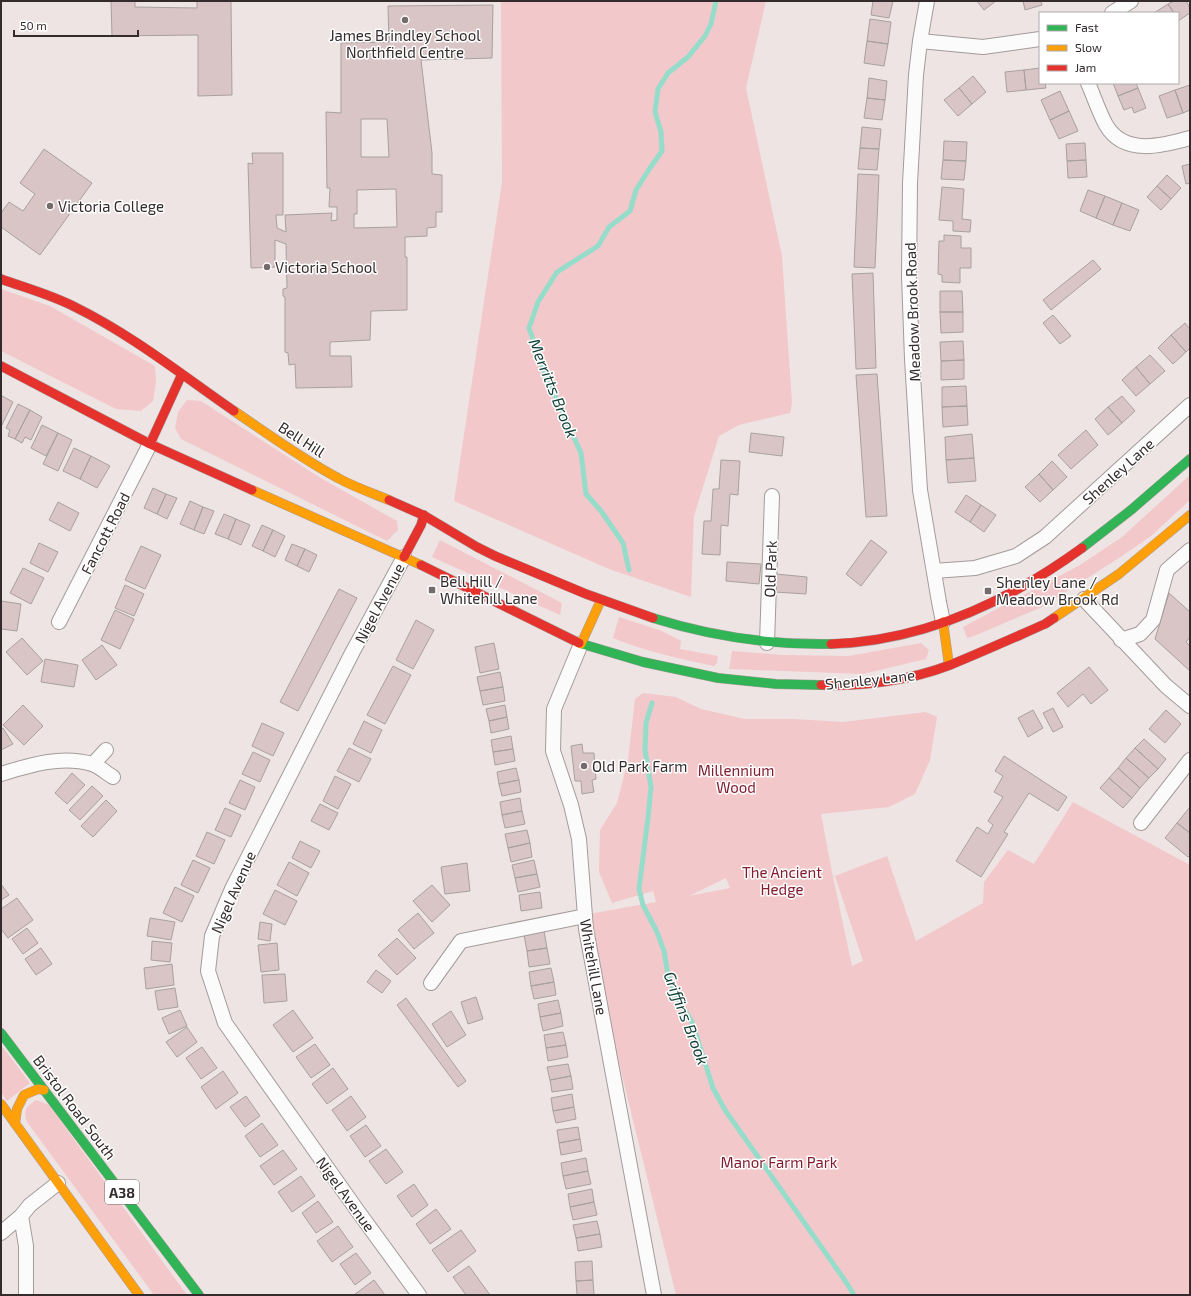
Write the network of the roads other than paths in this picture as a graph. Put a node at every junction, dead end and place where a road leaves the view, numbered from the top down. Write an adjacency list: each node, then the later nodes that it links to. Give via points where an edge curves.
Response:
1 (926, 1): 5 (street, Meadow Brook Road)
2 (1131, 1): 3 (street)
3 (1114, 12)
4 (1039, 39): 5 (street, via 983,48)
5 (920, 41): 19 (street, Meadow Brook Road, via 910,183 909,276 920,490)
6 (1088, 84): 7 (street, via 1107,126 1120,141 1140,146 1167,144)
7 (1190, 138)
8 (1, 280): 10 (main road, Bell Hill, via 58,299 91,316 123,333)
9 (1, 366): 12 (main road)
10 (182, 374): 12 (main road); 16 (main road, Bell Hill, via 301,456 342,481)
11 (1190, 405): 19 (street, Shenley Lane, via 1045,536 1016,556 975,568)
12 (150, 444): 18 (main road); 22 (street, Fancott Road)
13 (1190, 459): 23 (main road, via 1111,526 1069,557 1025,585)
14 (772, 496): 25 (street, Old Park)
15 (1190, 515): 20 (main road, Shenley Lane, via 1119,574)
16 (424, 516): 18 (main road); 21 (main road, Bell Hill, via 479,548)
17 (1190, 550): 24 (street, via 1167,570 1153,620 1140,634)
18 (404, 556): 26 (main road); 47 (street, Nigel Avenue, via 232,889 212,936 208,971 225,1023)
19 (934, 571): 23 (street, Meadow Brook Road)
20 (1084, 599): 24 (street); 27 (main road, Shenley Lane, via 1044,624)
21 (601, 600): 25 (main road, via 690,629); 26 (main road)
22 (59, 622)
23 (943, 622): 25 (main road, via 910,633 851,643); 27 (main road)
24 (1121, 640): 28 (street, via 1166,686)
25 (767, 643)
26 (581, 644): 27 (main road, Shenley Lane, via 643,662 718,678 776,684 838,686 893,680); 35 (street, Whitehill Lane, via 554,709 553,751 579,839)
27 (949, 665)
28 (1190, 706)
29 (106, 750): 31 (street)
30 (1190, 760): 34 (street)
31 (93, 764): 32 (street, via 66,760 34,763); 33 (street)
32 (1, 774)
33 (113, 777)
34 (1141, 823)
35 (585, 916): 36 (street, via 461,941); 48 (street, Whitehill Lane)
36 (432, 983)
37 (1, 1033): 38 (main road, Bristol Road South / A38)
38 (44, 1090): 40 (main road, via 38,1089 24,1095 17,1108); 46 (main road, Bristol Road South / A38)
39 (1, 1104): 40 (main road)
40 (15, 1124): 41 (main road)
41 (58, 1183): 42 (street, via 30,1205); 45 (main road)
42 (21, 1216): 43 (street); 44 (street, via 26,1246)
43 (1, 1233)
44 (26, 1295)
45 (139, 1295)
46 (199, 1295)
47 (419, 1295)
48 (654, 1295)

